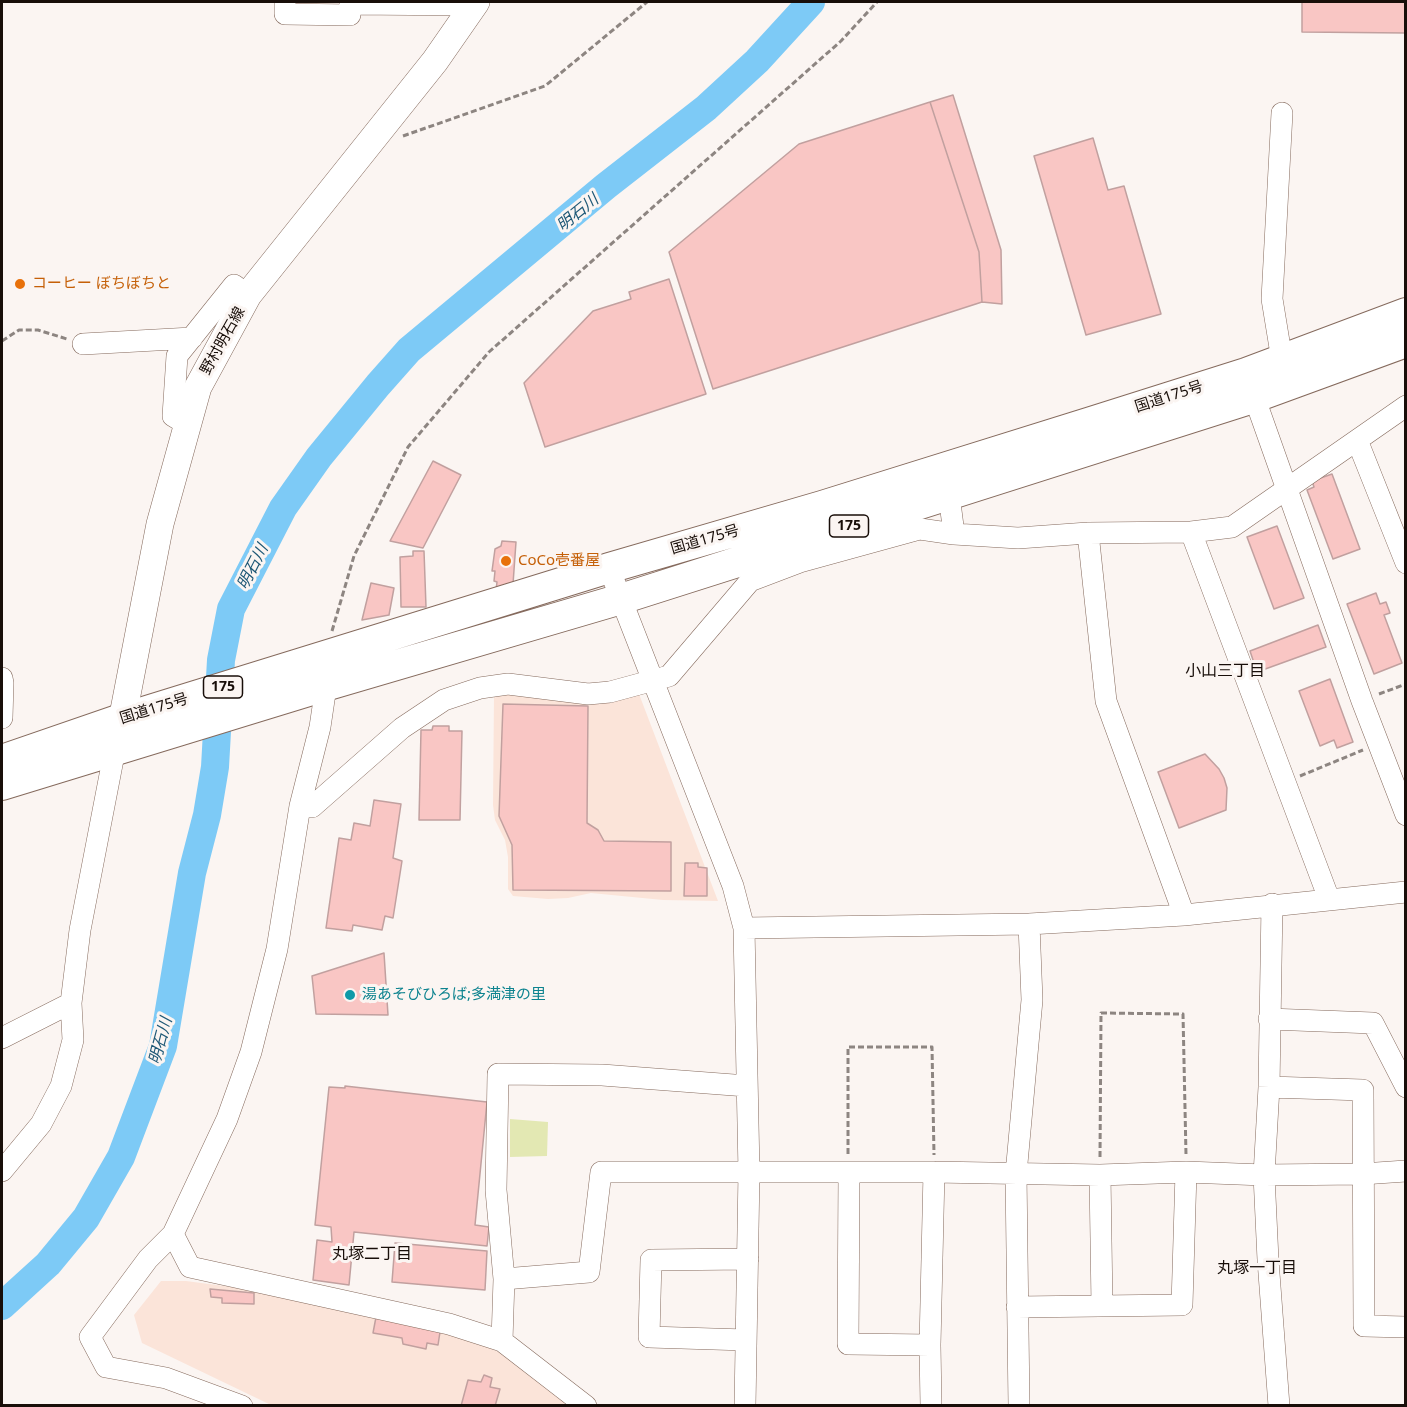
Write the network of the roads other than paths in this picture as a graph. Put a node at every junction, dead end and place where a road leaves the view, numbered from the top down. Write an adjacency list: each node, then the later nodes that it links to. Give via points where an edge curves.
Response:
1 (285, 2): 2 (street, via 285,14 350,15)
2 (350, 2): 3 (street)
3 (474, 3): 5 (main road, 野村明石線, via 435,61)
4 (1282, 112): 10 (street, via 1272,299)
5 (248, 295): 7 (street, via 234,285); 13 (main road, 野村明石線, via 198,387)
6 (1406, 313): 10 (highway, 国道175号 / 175)
7 (192, 338): 9 (street); 13 (street, via 177,356 173,416)
8 (1406, 342): 11 (highway, 国道175号 / 175)
9 (83, 344)
10 (1282, 360): 11 (highway, 国道175号 / 175)
11 (1250, 386): 15 (street); 16 (highway, 国道175号 / 175); 22 (highway, 国道175号 / 175)
12 (1406, 406): 14 (street)
13 (188, 425): 29 (main road, 野村明石線, via 160,524)
14 (1357, 440): 15 (street); 21 (street)
15 (1287, 489): 17 (street, via 1232,527); 35 (street)
16 (949, 495): 19 (street); 20 (highway, 国道175号 / 175)
17 (1191, 532): 18 (street); 37 (street)
18 (1088, 533): 19 (street, via 1018,538); 39 (street, via 1106,701)
19 (954, 534): 20 (street, via 920,529)
20 (797, 552): 23 (highway, 国道175号 / 175); 26 (street, via 750,581 669,676)
21 (1406, 563)
22 (609, 568): 23 (street); 24 (highway, 国道175号 / 175)
23 (621, 599): 26 (street); 27 (highway, 国道175号 / 175)
24 (331, 654): 27 (street); 30 (highway, 国道175号 / 175, via 287,668)
25 (2, 678): 28 (street)
26 (652, 680): 34 (street, via 588,694 508,684 444,700 402,728 312,807); 41 (street, via 734,886)
27 (325, 686): 30 (highway, 国道175号 / 175, via 288,698); 34 (street, via 320,727)
28 (2, 718)
29 (124, 718): 30 (highway, 国道175号 / 175); 31 (main road, 野村明石線); 32 (highway, 国道175号 / 175)
30 (163, 721): 31 (highway, 国道175号 / 175)
31 (115, 749): 33 (highway, 国道175号 / 175); 42 (street, via 80,930)
32 (2, 759)
33 (2, 784)
34 (300, 806): 58 (street, via 277,949 251,1053 227,1119)
35 (1406, 815)
36 (1406, 892): 37 (street)
37 (1329, 899): 38 (street)
38 (1272, 904): 39 (street); 43 (street)
39 (1184, 915): 40 (street)
40 (1029, 924): 41 (street); 54 (street, via 1032,1000)
41 (744, 928): 45 (street)
42 (71, 1003): 44 (street); 48 (street, via 73,1040 61,1086 41,1124)
43 (1269, 1019): 46 (street); 47 (street, via 1374,1023)
44 (2, 1038)
45 (747, 1086): 50 (street); 60 (street, via 602,1075 498,1074 496,1190)
46 (1269, 1087): 55 (street, via 1363,1090); 57 (street)
47 (1406, 1087)
48 (2, 1171)
49 (1406, 1171): 55 (street)
50 (749, 1172): 53 (street); 59 (street); 60 (street, via 601,1172 589,1272)
51 (934, 1172): 53 (street); 54 (street); 66 (street)
52 (1186, 1172): 56 (street); 57 (street); 61 (street, via 1182,1305)
53 (849, 1173): 66 (street, via 848,1344)
54 (1016, 1174): 56 (street); 62 (street)
55 (1362, 1174): 57 (street); 63 (street, via 1364,1326)
56 (1100, 1175): 61 (street)
57 (1264, 1175): 72 (street)
58 (173, 1234): 65 (street, via 190,1268 448,1324); 67 (street, via 148,1259 90,1337 106,1367 166,1378)
59 (748, 1259): 64 (street); 64 (street, via 651,1260 649,1337)
60 (504, 1279): 65 (street)
61 (1102, 1305): 62 (street)
62 (1017, 1306): 71 (street)
63 (1406, 1327)
64 (746, 1340): 69 (street)
65 (502, 1341): 68 (street)
66 (930, 1345): 70 (street)
67 (242, 1406)
68 (586, 1406)
69 (745, 1406)
70 (931, 1406)
71 (1019, 1406)
72 (1279, 1406)

